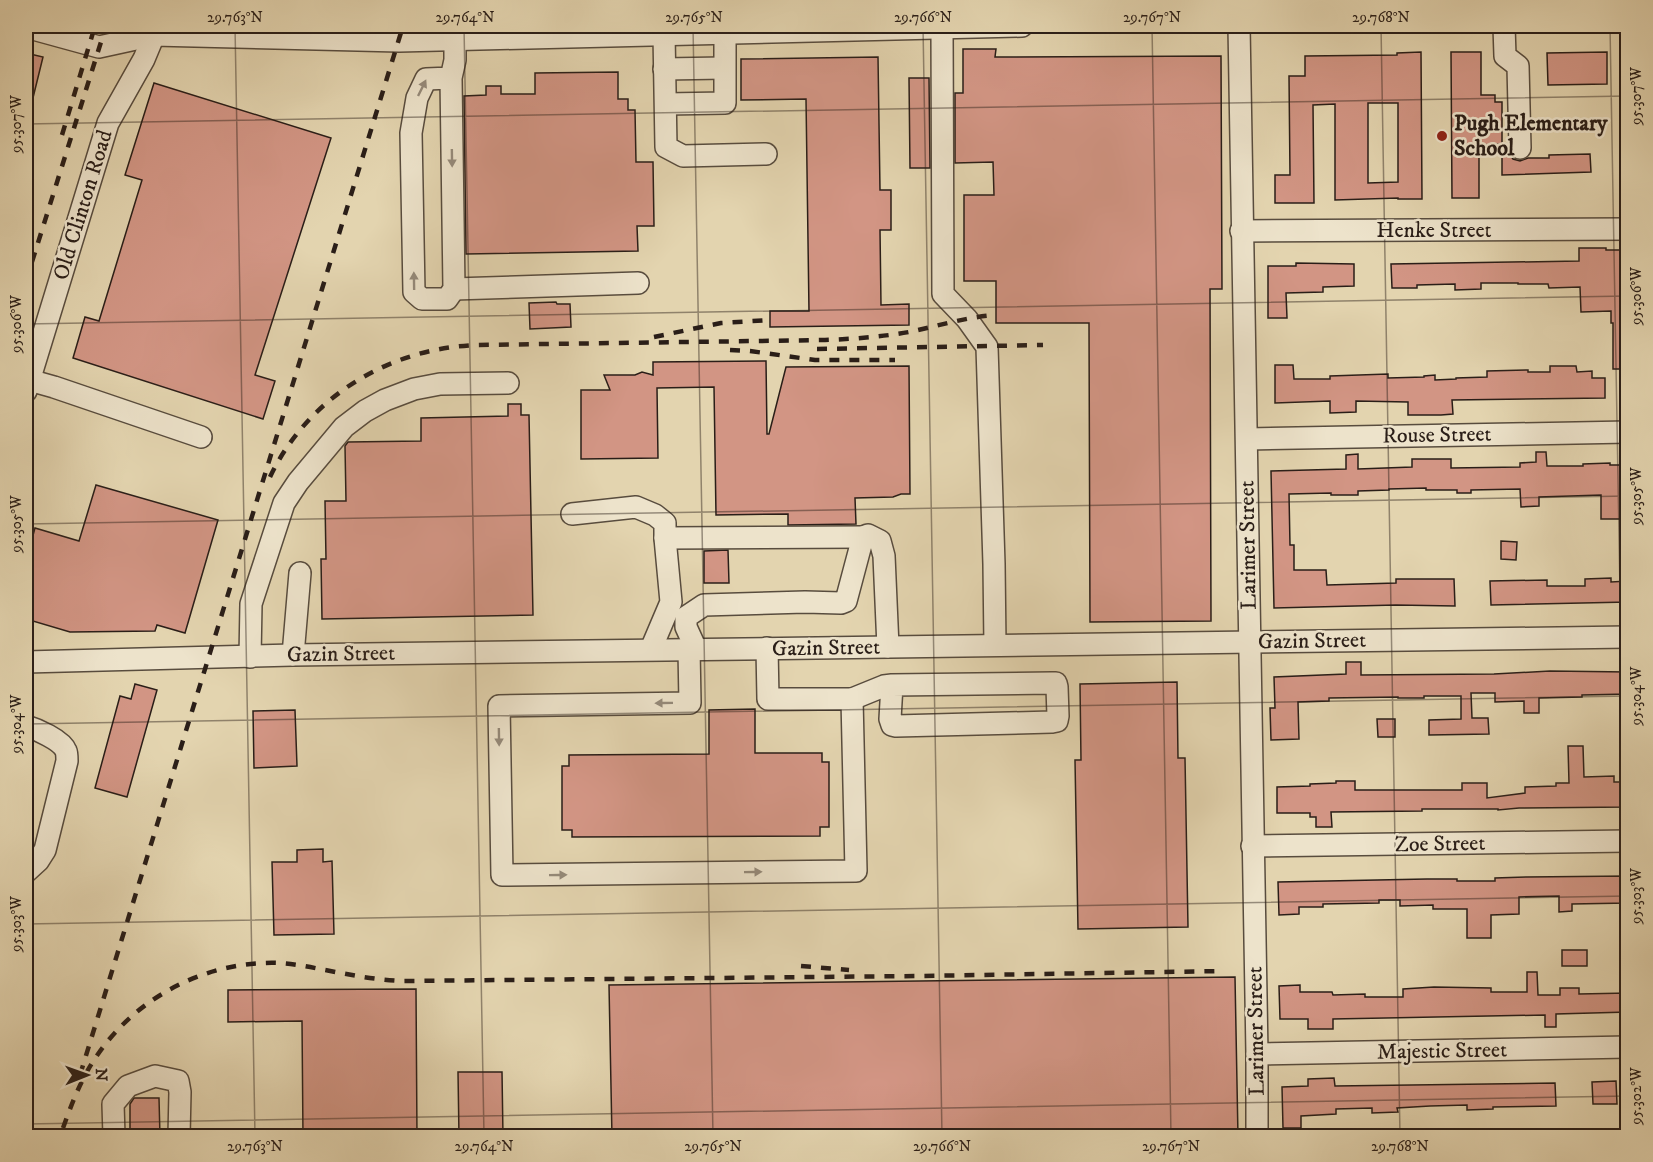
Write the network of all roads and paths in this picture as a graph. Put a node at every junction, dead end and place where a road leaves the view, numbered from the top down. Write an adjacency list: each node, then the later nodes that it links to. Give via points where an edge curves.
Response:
1 (541, 26): 11 (street)
2 (1022, 26): 6 (street)
3 (1239, 26): 20 (street, Larimer Street)
4 (1504, 26): 17 (street, via 1505,56 1518,66)
5 (26, 27): 8 (street, via 99,47)
6 (930, 27): 9 (street); 34 (street, via 943,294 967,318 987,347)
7 (702, 29): 9 (street); 10 (street)
8 (154, 30): 12 (street); 24 (street, Old Clinton Road, via 144,59 108,123)
9 (725, 32): 13 (street)
10 (664, 34): 11 (street); 14 (street)
11 (571, 35): 12 (street)
12 (455, 40): 15 (street)
13 (724, 68): 14 (street); 16 (street, via 725,102)
14 (664, 69): 16 (street)
15 (451, 78): 22 (street, one-way to 22); 22 (street, one-way to 15, via 447,299 422,299 414,292 411,144 417,98 426,79)
16 (666, 104): 18 (street, via 666,147 683,156)
17 (1520, 148)
18 (766, 154)
19 (1628, 228): 20 (street, Henke Street)
20 (1241, 231): 27 (street, Larimer Street)
21 (638, 283): 22 (street)
22 (454, 289)
23 (508, 383): 40 (street, via 440,384 414,389 385,400 344,427 284,503 251,604)
24 (27, 386): 26 (street, via 65,391)
25 (1628, 432): 27 (street, Rouse Street)
26 (201, 437)
27 (1246, 439): 33 (street, Larimer Street)
28 (572, 514): 30 (street, via 636,507 661,519)
29 (863, 537): 30 (street); 35 (street, via 868,535 879,541 884,556); 38 (street, via 846,601 705,605 686,617)
30 (665, 538): 37 (street, via 671,602)
31 (300, 573): 39 (street)
32 (1628, 637): 33 (street, Gazin Street)
33 (1249, 642): 34 (street, Gazin Street); 46 (street, Larimer Street)
34 (995, 645): 35 (street, Gazin Street)
35 (888, 647): 36 (street, Gazin Street)
36 (767, 648): 38 (street, Gazin Street); 43 (street, via 768,699)
37 (651, 649): 38 (street, Gazin Street); 39 (street, Gazin Street)
38 (693, 649): 43 (street, one-way to 43, via 690,703 499,706 502,875 856,871)
39 (293, 655): 40 (street, Gazin Street)
40 (250, 657): 41 (street, Gazin Street)
41 (26, 662)
42 (892, 685): 42 (street, via 1056,683 1058,716 1052,722 897,726 890,718); 43 (street)
43 (852, 699)
44 (26, 726): 47 (street, via 47,735 67,752 45,850)
45 (1628, 841): 46 (street, Zoe Street)
46 (1252, 846): 49 (street, Larimer Street)
47 (26, 872)
48 (1628, 1047): 49 (street, Majestic Street)
49 (1257, 1054): 52 (street, Larimer Street)
50 (114, 1137): 51 (street, via 113,1104 128,1086 155,1076 178,1081)
51 (179, 1137)
52 (1257, 1137)

